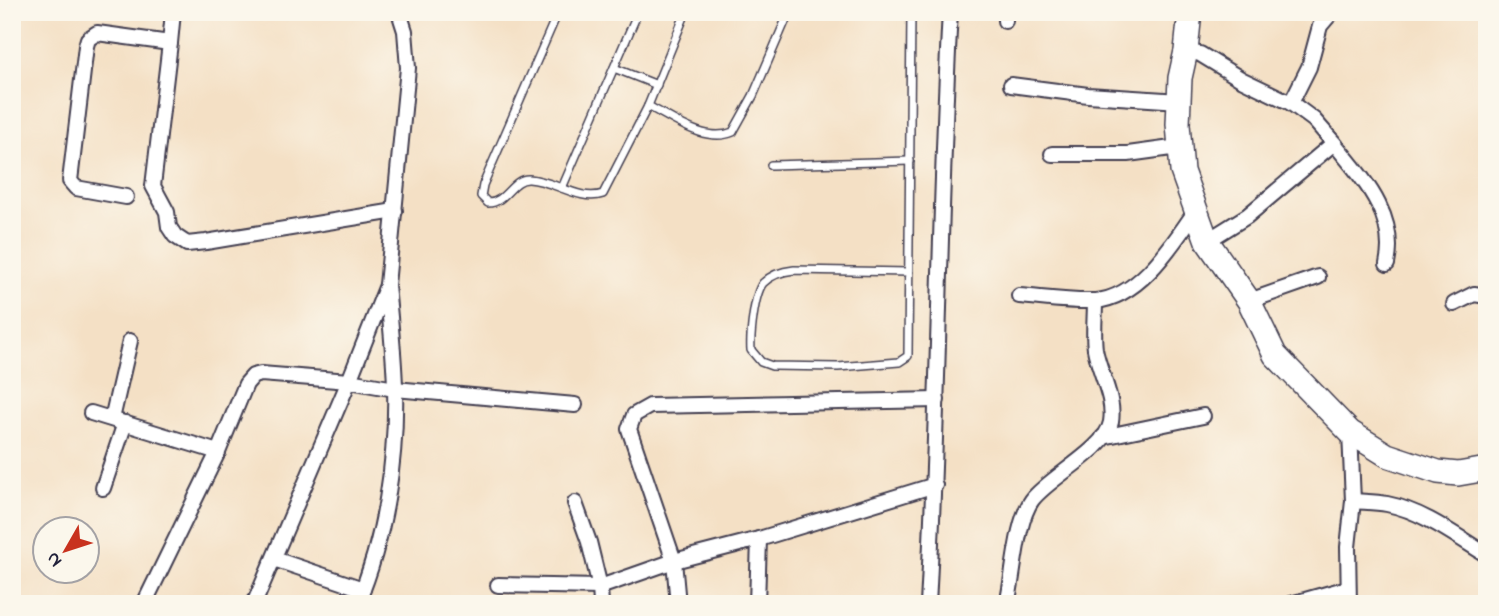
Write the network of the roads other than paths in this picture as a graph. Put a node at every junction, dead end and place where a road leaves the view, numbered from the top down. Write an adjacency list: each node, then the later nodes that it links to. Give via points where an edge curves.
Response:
1 (173, 12): 11 (street)
2 (399, 12): 27 (street, via 408,68)
3 (558, 12): 24 (lane, via 481,196 494,203 528,179)
4 (638, 12): 13 (lane)
5 (686, 12): 14 (lane)
6 (911, 12): 22 (lane)
7 (950, 12): 41 (street)
8 (1190, 12): 12 (highway)
9 (1332, 12): 17 (street, via 1320,26 1309,67)
10 (787, 17): 18 (lane, via 733,132 717,135 693,130)
11 (170, 43): 25 (street, via 97,33 88,39 70,181 76,188); 27 (street, via 152,181 169,227 181,242 206,242)
12 (1186, 51): 16 (highway); 17 (street)
13 (614, 68): 14 (lane); 24 (lane)
14 (657, 85): 18 (lane)
15 (1011, 85): 16 (street)
16 (1180, 102): 20 (highway)
17 (1292, 103): 19 (street)
18 (648, 106): 24 (lane, via 603,194 590,196)
19 (1334, 143): 28 (street); 29 (street, via 1383,212 1390,240)
20 (1180, 147): 21 (street, via 1128,154); 26 (highway, via 1182,171)
21 (1052, 154)
22 (910, 161): 23 (lane); 30 (lane)
23 (771, 165)
24 (562, 188)
25 (125, 197)
26 (1197, 209): 28 (highway); 35 (street, via 1161,261 1122,293)
27 (395, 211): 32 (street)
28 (1207, 242): 36 (highway)
29 (1387, 264)
30 (909, 272): 30 (lane, via 905,359 838,367 772,366 751,350 760,288 783,272)
31 (1318, 277): 36 (street)
32 (387, 285): 39 (street); 40 (street)
33 (1019, 296): 35 (street)
34 (1487, 296): 37 (street, via 1474,294)
35 (1095, 301): 47 (street, via 1095,348 1112,418)
36 (1249, 301): 46 (highway, via 1275,355)
37 (1454, 304)
38 (130, 341): 45 (street)
39 (349, 381): 40 (street); 48 (street, via 253,376); 56 (street)
40 (395, 389): 42 (street); 61 (street, via 390,485)
41 (937, 400): 50 (street); 57 (street, via 650,406 634,415 629,429)
42 (575, 405)
43 (91, 413): 45 (street)
44 (1203, 416): 47 (street)
45 (119, 421): 48 (street); 51 (street)
46 (1350, 432): 49 (highway, via 1387,456 1438,472); 52 (street)
47 (1103, 437): 69 (street, via 1032,500 1024,516)
48 (219, 452): 62 (street)
49 (1486, 470)
50 (935, 485): 54 (street); 68 (street)
51 (103, 488)
52 (1353, 501): 55 (street, via 1409,512); 60 (street)
53 (575, 503): 59 (street)
54 (759, 539): 57 (street); 67 (street)
55 (1487, 555)
56 (274, 559): 61 (street); 63 (street)
57 (674, 561): 59 (street); 66 (street)
58 (498, 585): 59 (street)
59 (600, 587): 65 (street)
60 (1348, 588): 70 (street); 71 (street)
61 (363, 589): 64 (street)
62 (144, 604)
63 (254, 604)
64 (356, 604)
65 (601, 604)
66 (678, 604)
67 (757, 604)
68 (928, 604)
69 (1007, 604)
70 (1290, 604)
71 (1349, 604)

